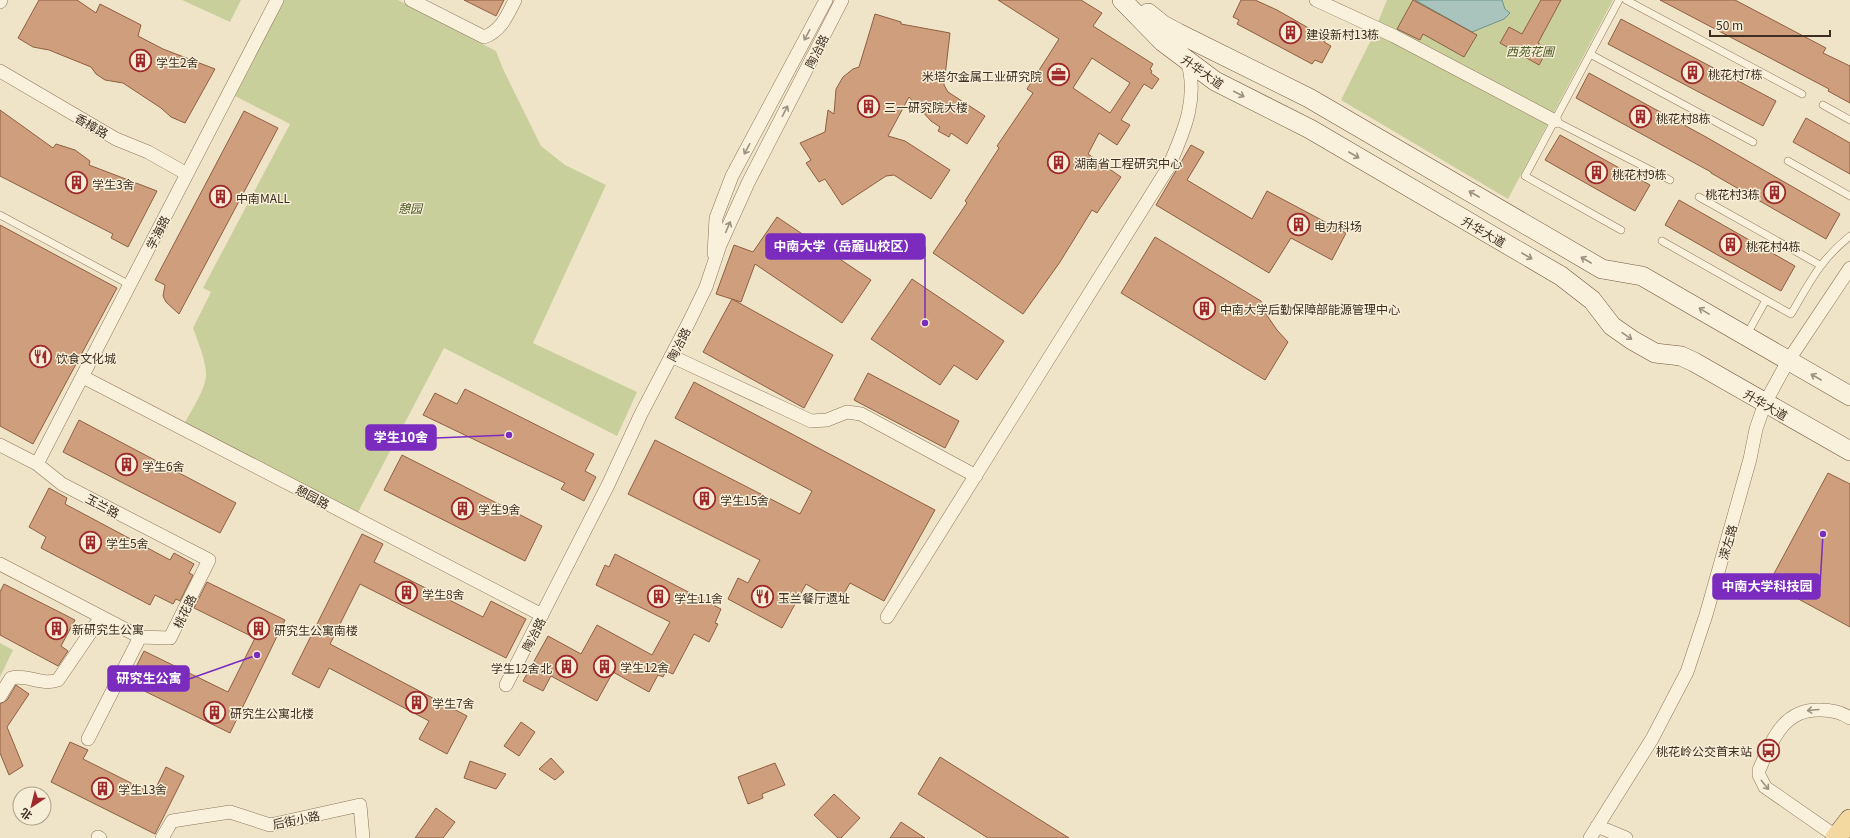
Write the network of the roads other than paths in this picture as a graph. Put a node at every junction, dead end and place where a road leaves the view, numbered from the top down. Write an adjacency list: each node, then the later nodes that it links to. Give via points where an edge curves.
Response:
1 (277, 0): 21 (street, 学海路)
2 (411, 0): 3 (street, via 484,37 500,28)
3 (516, 0)
4 (826, 0): 29 (street, one-way to 29, via 726,191 716,218)
5 (842, 0): 29 (street, 陶冶路, one-way to 5, via 748,183)
6 (1122, 0): 13 (street, 升华大道, via 1163,42)
7 (1134, 0): 11 (street, 升华大道)
8 (1316, 0): 18 (street, via 1394,36)
9 (1619, 0): 12 (lane)
10 (1626, 0): 15 (lane)
11 (1178, 33): 13 (street); 34 (street, 升华大道, one-way to 11, via 1642,276 1602,269 1309,98)
12 (1590, 54): 18 (lane); 19 (lane)
13 (1188, 61): 39 (street, 升华大道, one-way to 39, via 1216,81 1310,129 1561,276 1592,300 1612,326 1632,340 1655,353 1681,356 1694,362); 43 (street, via 1191,82 1190,109 1185,130 1168,168)
14 (0, 71): 21 (street, 香樟路, via 116,139 148,152)
15 (1802, 94)
16 (1823, 105): 17 (lane)
17 (1850, 120)
18 (1555, 121): 22 (lane); 26 (lane, via 1525,176)
19 (1753, 142)
20 (1788, 161): 23 (lane)
21 (188, 174): 32 (street, 学海路)
22 (1670, 180)
23 (1850, 196)
24 (1699, 197): 30 (lane)
25 (0, 215): 32 (lane)
26 (1621, 230)
27 (1850, 236): 30 (lane)
28 (1662, 241): 33 (lane)
29 (713, 263): 35 (street, 陶冶路, via 706,287)
30 (1820, 264): 33 (lane, via 1791,314)
31 (1850, 268): 36 (street, 溁左路)
32 (130, 285): 37 (street, 学海路)
33 (1766, 300): 34 (lane)
34 (1745, 336): 36 (street, 升华大道)
35 (671, 356): 43 (street, via 811,421 827,420 846,412 861,414); 46 (street, 陶冶路)
36 (1788, 361): 38 (street, 升华大道, one-way to 36); 39 (street, 溁左路)
37 (83, 377): 42 (street, 学海路); 46 (street, 憩园路)
38 (1850, 396)
39 (1765, 403): 41 (street, 升华大道); 55 (street, 溁左路, via 1706,615 1687,672 1652,739)
40 (0, 445): 42 (street, 玉兰路)
41 (1850, 451)
42 (37, 464): 44 (street, 玉兰路, via 62,484)
43 (976, 476): 48 (street)
44 (208, 560): 49 (street, 桃花路, via 170,638)
45 (0, 564): 47 (street)
46 (542, 615): 50 (street, 陶冶路)
47 (101, 617): 49 (street); 51 (street, via 58,680 46,682 18,676 11,678)
48 (887, 617)
49 (140, 637): 53 (street)
50 (506, 685)
51 (0, 696)
52 (1850, 718): 56 (street, one-way to 56, via 1832,710 1799,712 1777,732 1759,770 1765,787)
53 (88, 740)
54 (1850, 820): 56 (main road)
55 (1597, 826): 59 (street, 溁左路); 60 (street)
56 (1836, 837)
57 (162, 838): 58 (street, 后街小路, via 172,821 230,812 270,826 360,805)
58 (363, 838)
59 (1590, 838)
60 (1626, 838)

